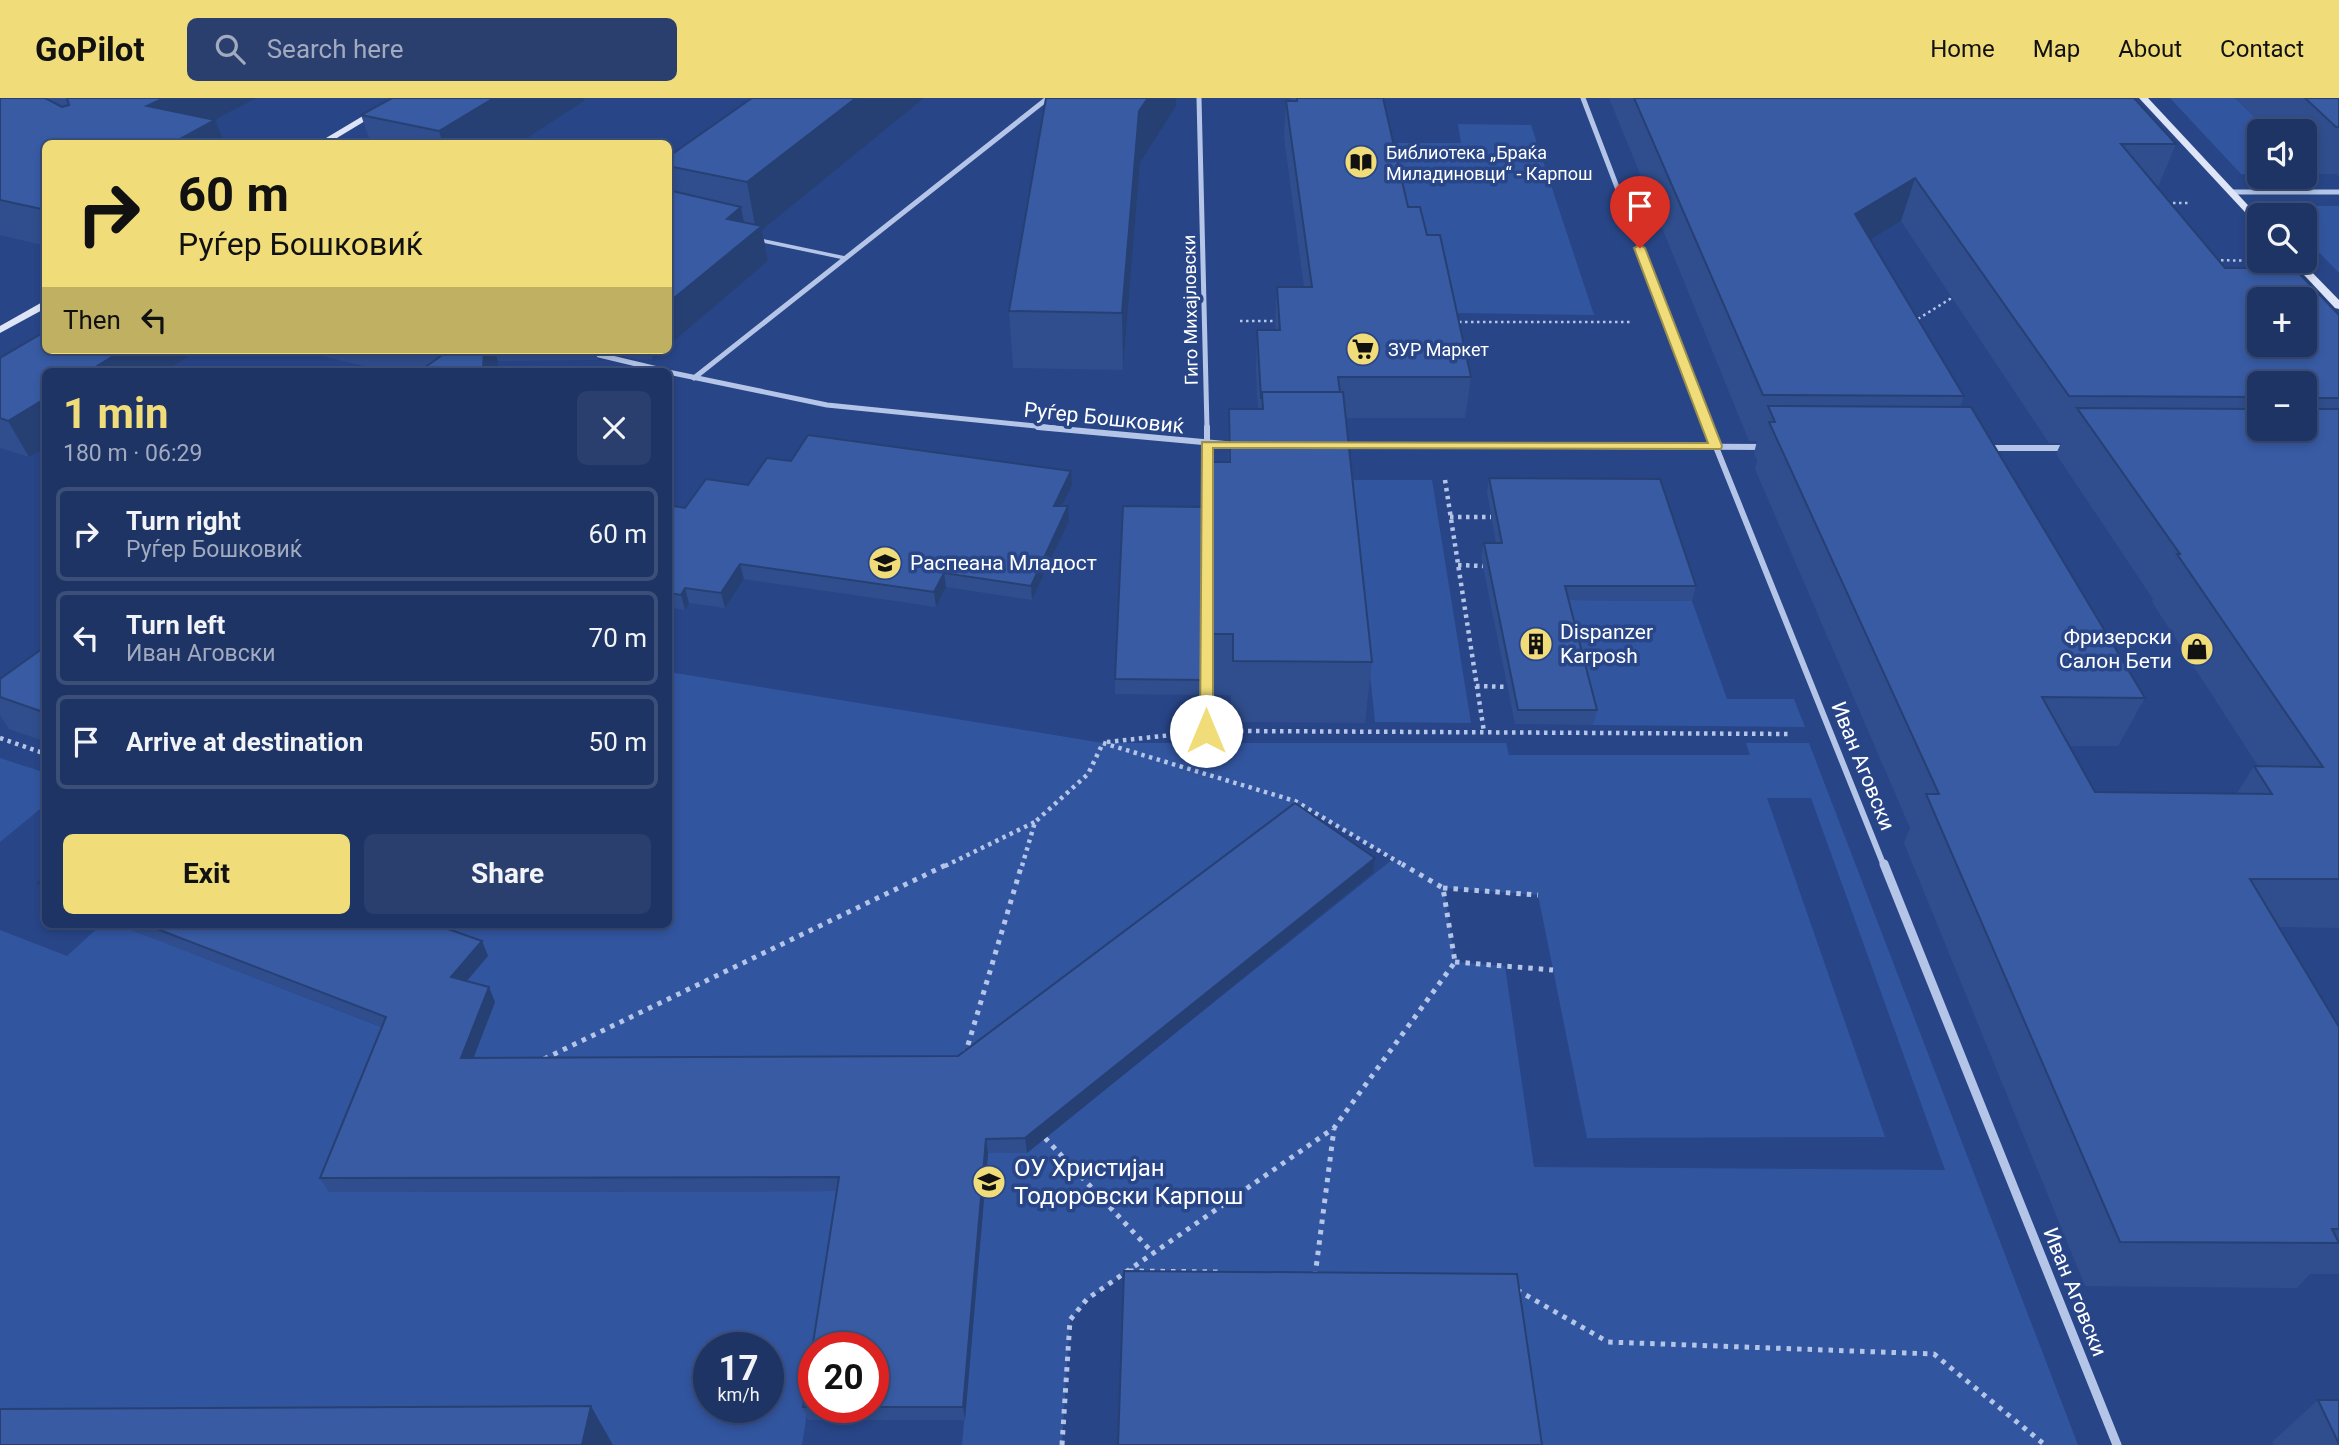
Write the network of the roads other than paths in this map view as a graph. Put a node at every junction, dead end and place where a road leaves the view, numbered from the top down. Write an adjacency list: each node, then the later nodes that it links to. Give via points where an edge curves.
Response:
1 (399, 98): 6 (street)
2 (1048, 98): 11 (street)
3 (1199, 98): 20 (street, Гиго Михајловски)
4 (1583, 98): 23 (street, Иван Аговски)
5 (2143, 98): 7 (street)
6 (327, 140)
7 (2231, 192): 8 (street); 9 (street)
8 (2339, 192)
9 (2247, 209)
10 (750, 238): 11 (lane)
11 (845, 258): 19 (street)
12 (2307, 273): 14 (street)
13 (42, 305): 15 (street)
14 (2339, 306)
15 (0, 330)
16 (595, 354): 17 (street, Руѓер Бошковиќ)
17 (654, 368)
18 (672, 372): 19 (street, Руѓер Бошковиќ)
19 (694, 378): 20 (street, Руѓер Бошковиќ, via 827,405)
20 (1207, 444): 21 (street, Руѓер Бошковиќ); 27 (lane, Гиго Михајловски)
21 (1248, 445)
22 (1330, 445): 23 (street)
23 (1716, 446): 24 (street); 28 (street, Иван Аговски)
24 (1770, 447)
25 (1972, 448): 26 (street)
26 (2069, 449)
27 (1206, 731)
28 (2117, 1445)

